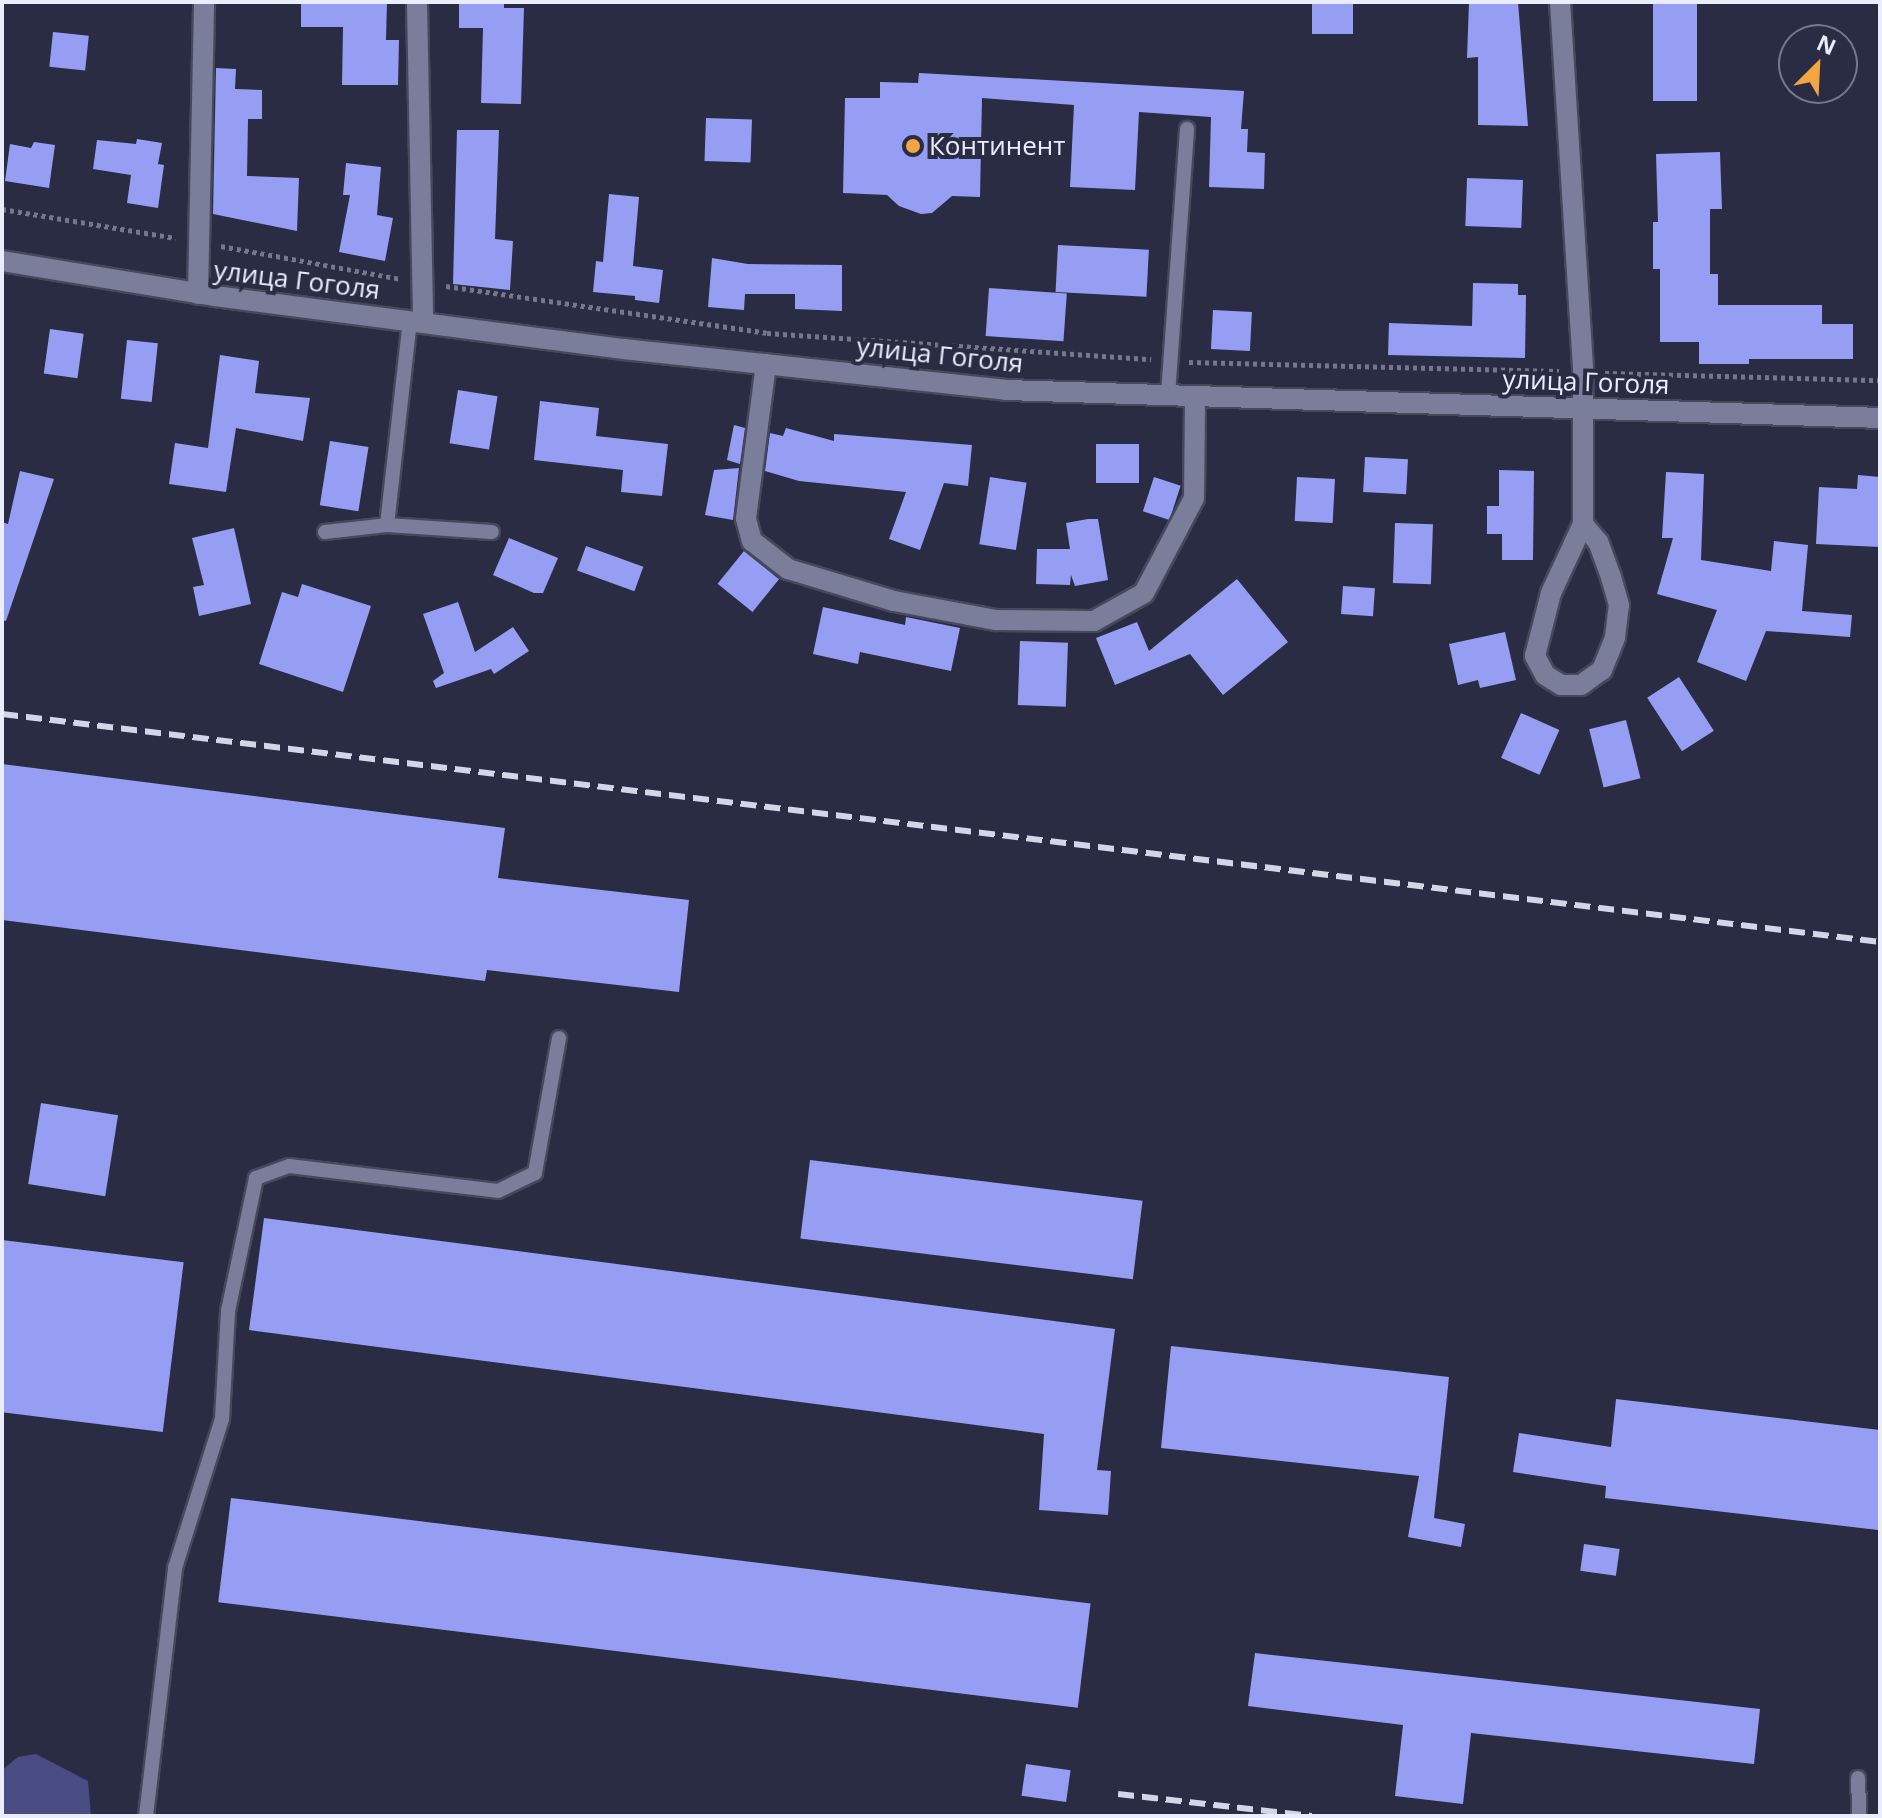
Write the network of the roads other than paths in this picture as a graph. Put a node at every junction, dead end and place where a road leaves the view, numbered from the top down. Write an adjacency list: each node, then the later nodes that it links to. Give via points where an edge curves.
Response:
1 (204, 2): 6 (street)
2 (417, 2): 7 (street, via 422,283)
3 (1560, 2): 11 (street)
4 (1187, 129): 9 (lane)
5 (2, 261): 6 (street, улица Гоголя)
6 (198, 294): 7 (street, улица Гоголя)
7 (416, 322): 8 (street, улица Гоголя); 14 (lane)
8 (766, 364): 9 (street, улица Гоголя, via 1006,390); 10 (street, via 746,519 752,541 788,569 894,601 996,620 1094,621 1144,593 1194,498)
9 (1168, 395): 10 (street, улица Гоголя)
10 (1195, 396): 11 (street, улица Гоголя)
11 (1584, 408): 12 (street, улица Гоголя); 13 (street)
12 (1880, 418)
13 (1583, 524): 13 (street, via 1551,593 1535,656 1545,675 1561,685 1581,685 1602,670 1615,637 1619,605 1598,542)
14 (387, 525): 15 (lane); 16 (lane)
15 (325, 532)
16 (492, 532)
17 (559, 1038): 19 (lane, via 535,1173 498,1191 289,1166 256,1178 228,1311 222,1419 175,1568)
18 (1858, 1778): 20 (lane)
19 (146, 1816)
20 (1859, 1816)

